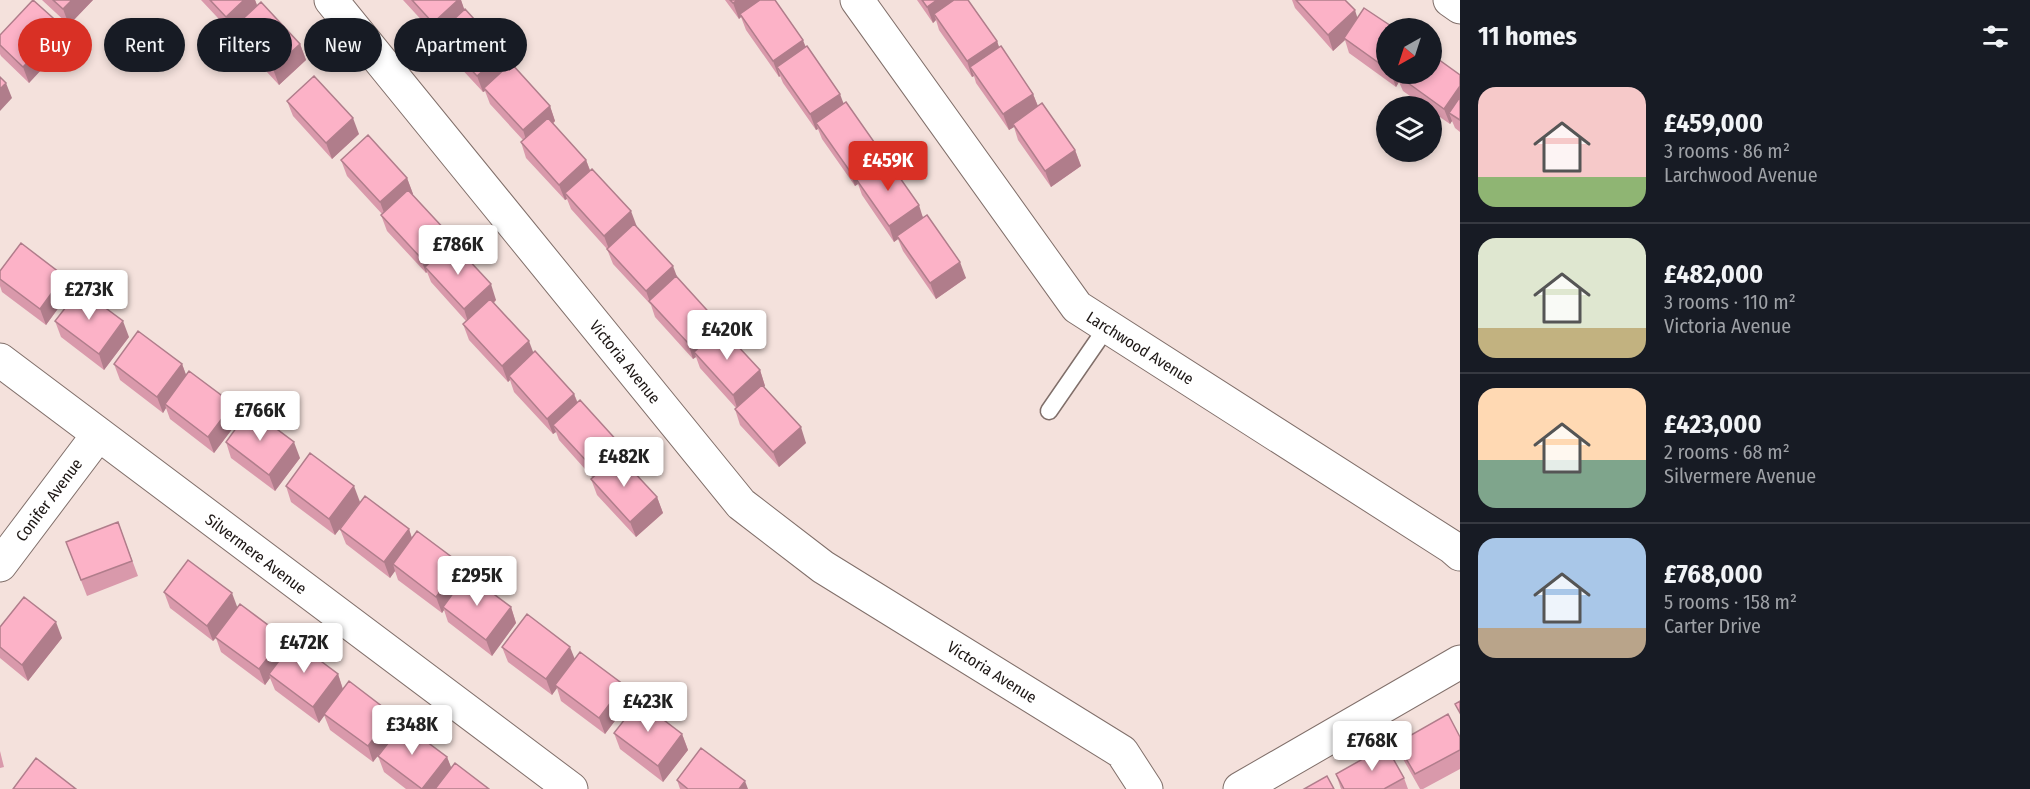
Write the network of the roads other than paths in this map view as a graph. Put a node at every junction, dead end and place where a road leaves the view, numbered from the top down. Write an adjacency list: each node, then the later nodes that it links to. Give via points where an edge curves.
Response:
1 (332, 0): 13 (street, Victoria Avenue, via 741,504 823,567 1122,752)
2 (857, 0): 5 (street, Larchwood Avenue, via 1077,307)
3 (1450, 0): 4 (street)
4 (1460, 7)
5 (1107, 327): 7 (lane); 9 (street, Larchwood Avenue)
6 (0, 360): 8 (street, Silvermere Avenue)
7 (1049, 411)
8 (98, 435): 10 (street, Conifer Avenue); 12 (street, Silvermere Avenue)
9 (1460, 554)
10 (0, 565)
11 (1460, 662): 14 (street)
12 (571, 789)
13 (1146, 789)
14 (1240, 789)

